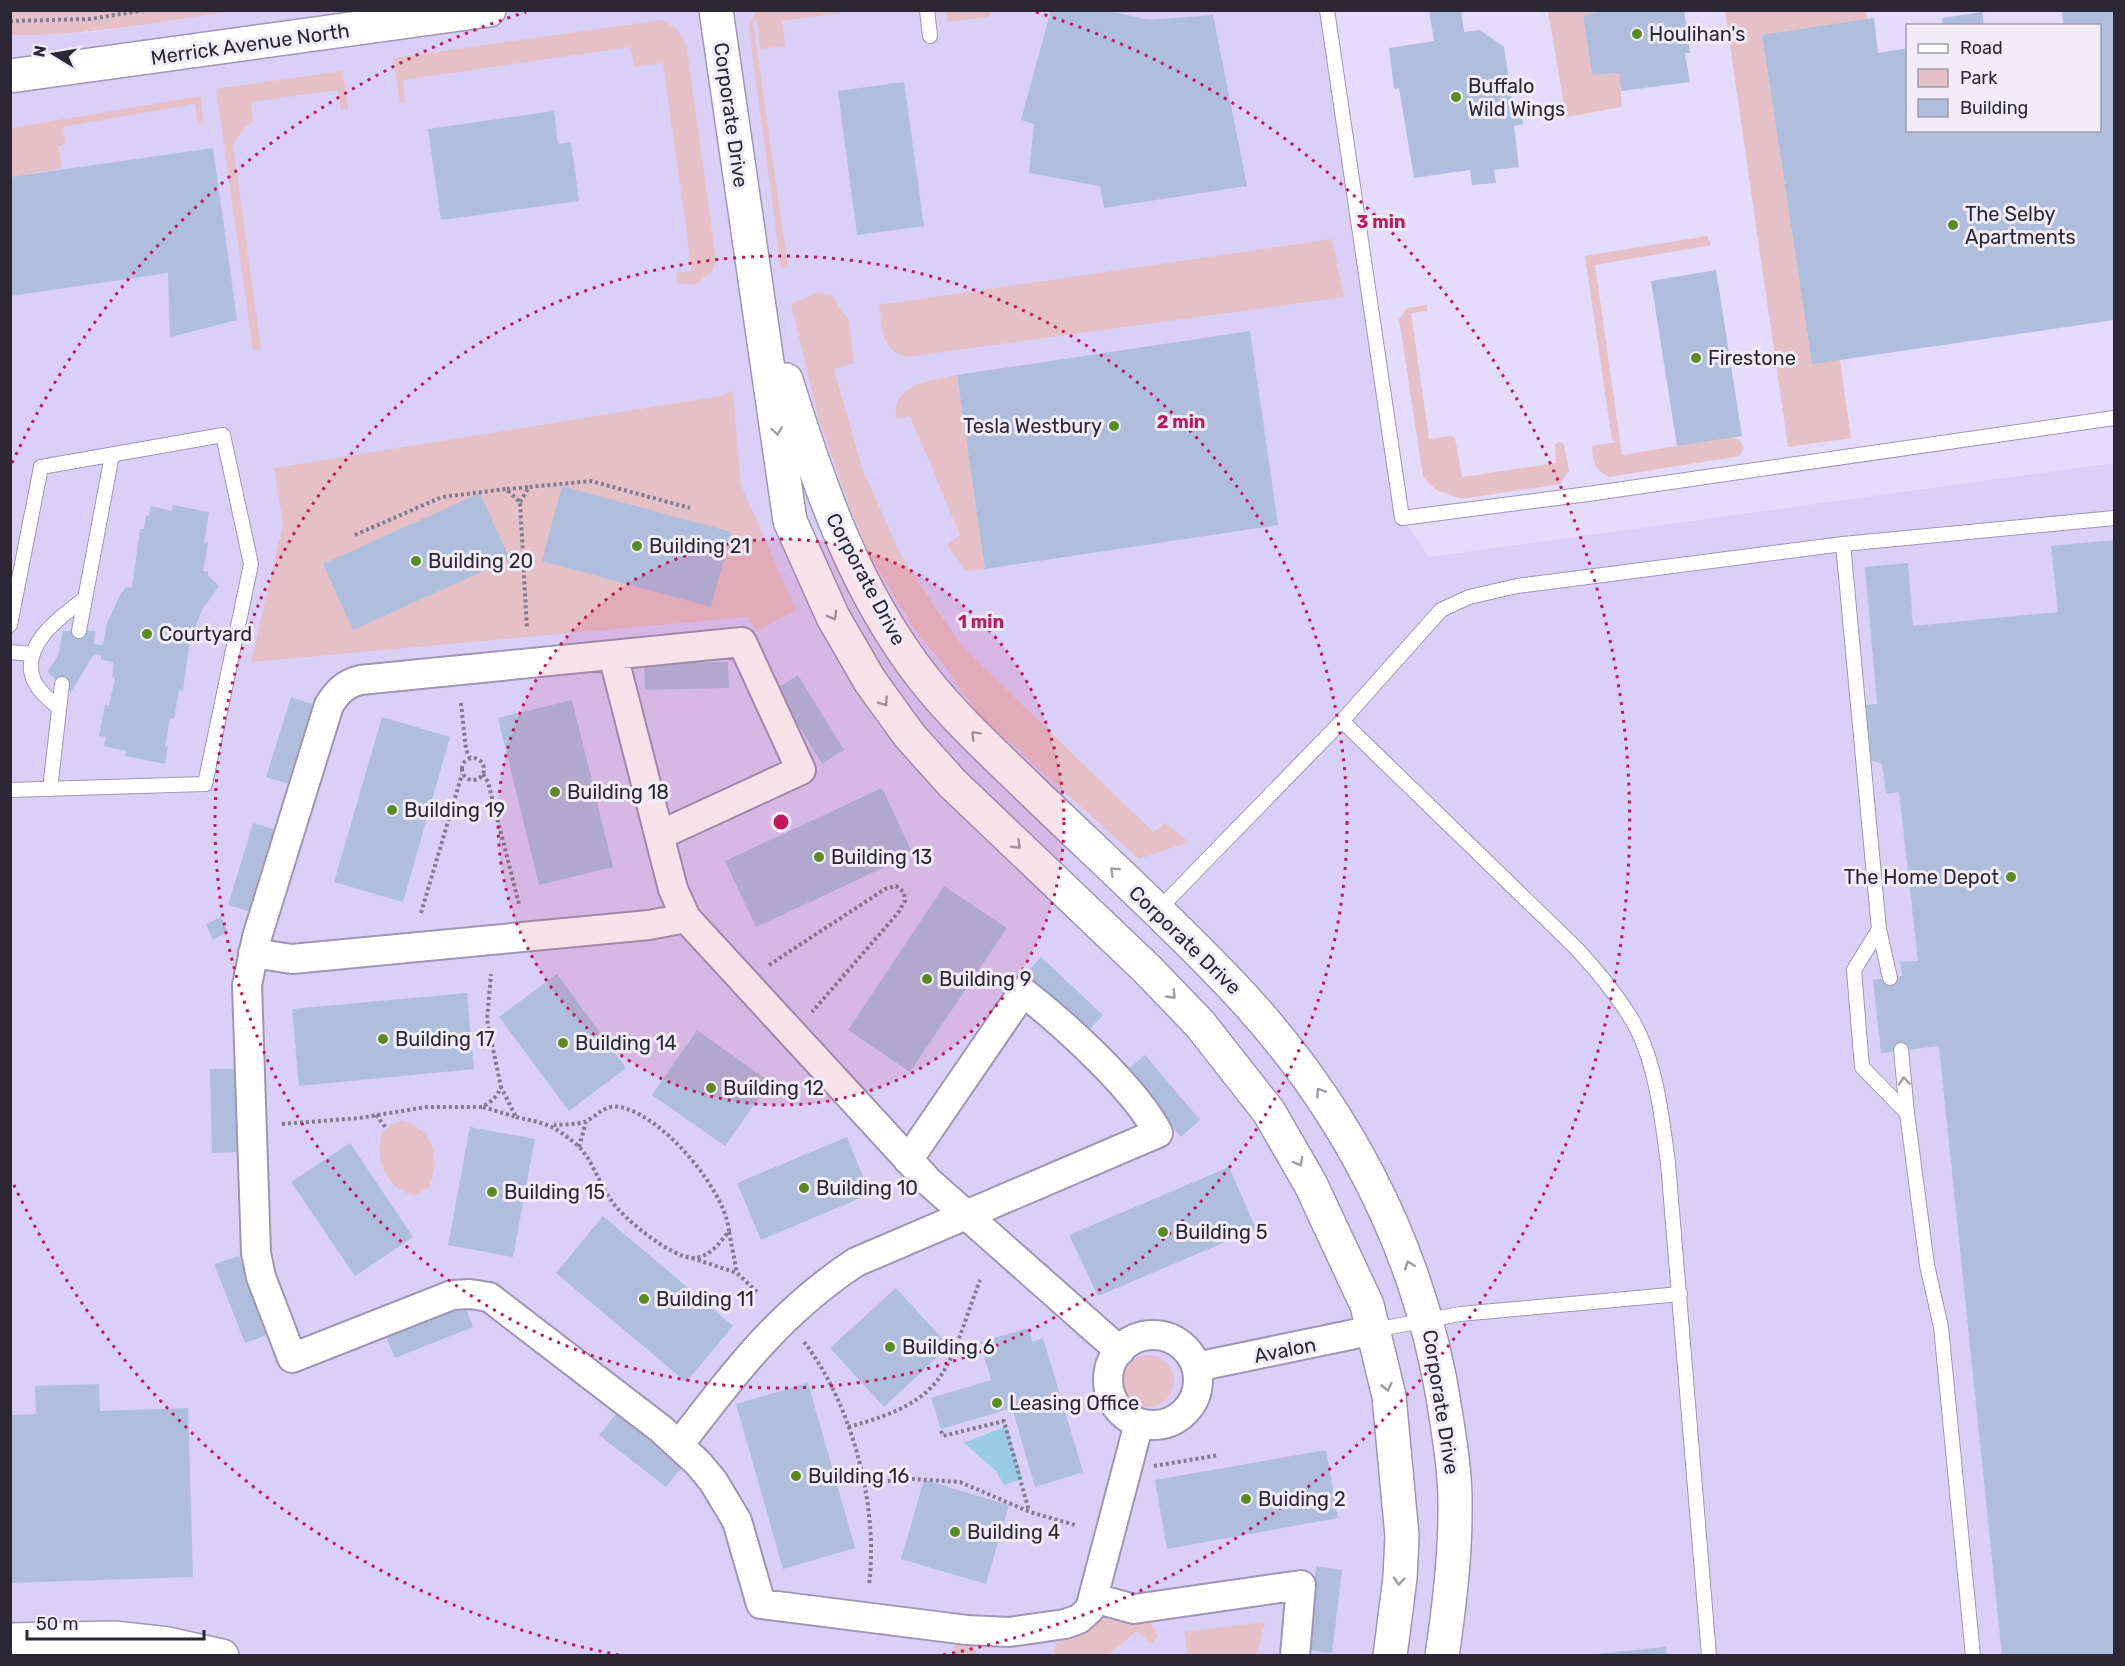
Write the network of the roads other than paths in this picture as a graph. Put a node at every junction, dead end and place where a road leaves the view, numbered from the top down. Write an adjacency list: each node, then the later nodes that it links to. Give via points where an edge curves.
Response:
1 (489, 10): 6 (main road, Merrick Avenue North)
2 (716, 10): 7 (main road, Corporate Drive)
3 (927, 10): 5 (lane)
4 (1327, 10): 8 (lane, via 1402,518)
5 (930, 36)
6 (10, 76)
7 (757, 290): 24 (main road, Corporate Drive, one-way to 7, via 970,731 903,650 849,554 819,486); 28 (main road, Corporate Drive, one-way to 28, via 790,520 816,584 870,681 929,760)
8 (2115, 418)
9 (112, 455): 12 (lane); 13 (lane, via 41,467); 21 (lane, via 224,435 251,564 205,783)
10 (2115, 518): 11 (lane)
11 (1843, 544): 20 (lane, via 1517,586 1470,597 1441,610); 26 (lane)
12 (83, 600): 14 (lane); 16 (lane, via 47,631)
13 (10, 625)
14 (79, 631)
15 (10, 652): 16 (lane)
16 (33, 654): 19 (lane, via 34,680)
17 (614, 655): 23 (street); 23 (street, via 742,642 801,770); 27 (street, via 360,680 342,689 329,705)
18 (62, 684): 19 (lane)
19 (59, 708): 21 (lane)
20 (1342, 721): 24 (lane); 34 (lane, via 1576,948 1637,1029 1663,1125)
21 (50, 789): 22 (lane)
22 (10, 790)
23 (660, 835): 25 (street, via 673,889)
24 (1156, 912): 28 (main road, via 1149,919 1144,936); 35 (main road, Corporate Drive, one-way to 24, via 1380,1194 1325,1098 1265,1020)
25 (686, 918): 27 (street, via 649,925 292,959); 32 (street)
26 (1879, 929): 29 (lane); 31 (lane, via 1854,970 1862,1067)
27 (253, 953): 40 (street, via 246,999 255,1247 261,1277 292,1358 452,1295 479,1295 497,1302)
28 (1147, 969): 36 (main road, Corporate Drive, one-way to 36, via 1200,1024 1269,1112 1327,1216 1359,1284)
29 (1890, 978)
30 (1901, 1050): 31 (lane, one-way to 30)
31 (1907, 1113): 50 (lane, via 1927,1265 1941,1327)
32 (908, 1160): 33 (street); 33 (street, via 1023,992 1054,1017 1134,1097 1158,1133)
33 (967, 1217): 37 (street); 40 (street, via 863,1258 812,1292 755,1347)
34 (1680, 1294): 35 (lane); 49 (lane)
35 (1428, 1320): 36 (lane); 48 (main road, Corporate Drive, via 1451,1449 1455,1513)
36 (1374, 1330): 38 (street, Avalon); 47 (main road, Corporate Drive, one-way to 47, via 1389,1396 1400,1494 1400,1578)
37 (1120, 1351): 38 (street, via 1138,1338 1169,1338 1186,1350); 39 (street, via 1110,1370 1108,1389 1123,1414)
38 (1196, 1367): 39 (street, via 1194,1397 1183,1413 1166,1423)
39 (1139, 1423): 41 (street)
40 (679, 1445): 42 (street, via 713,1481 737,1521 761,1604 967,1630)
41 (1094, 1598): 42 (street, via 1090,1609 1073,1622); 46 (street, via 1134,1609 1301,1585)
42 (1022, 1632): 45 (street)
43 (10, 1640): 44 (main road, via 114,1638)
44 (222, 1656)
45 (1037, 1656)
46 (1294, 1656)
47 (1390, 1656)
48 (1442, 1656)
49 (1709, 1656)
50 (1973, 1656)

